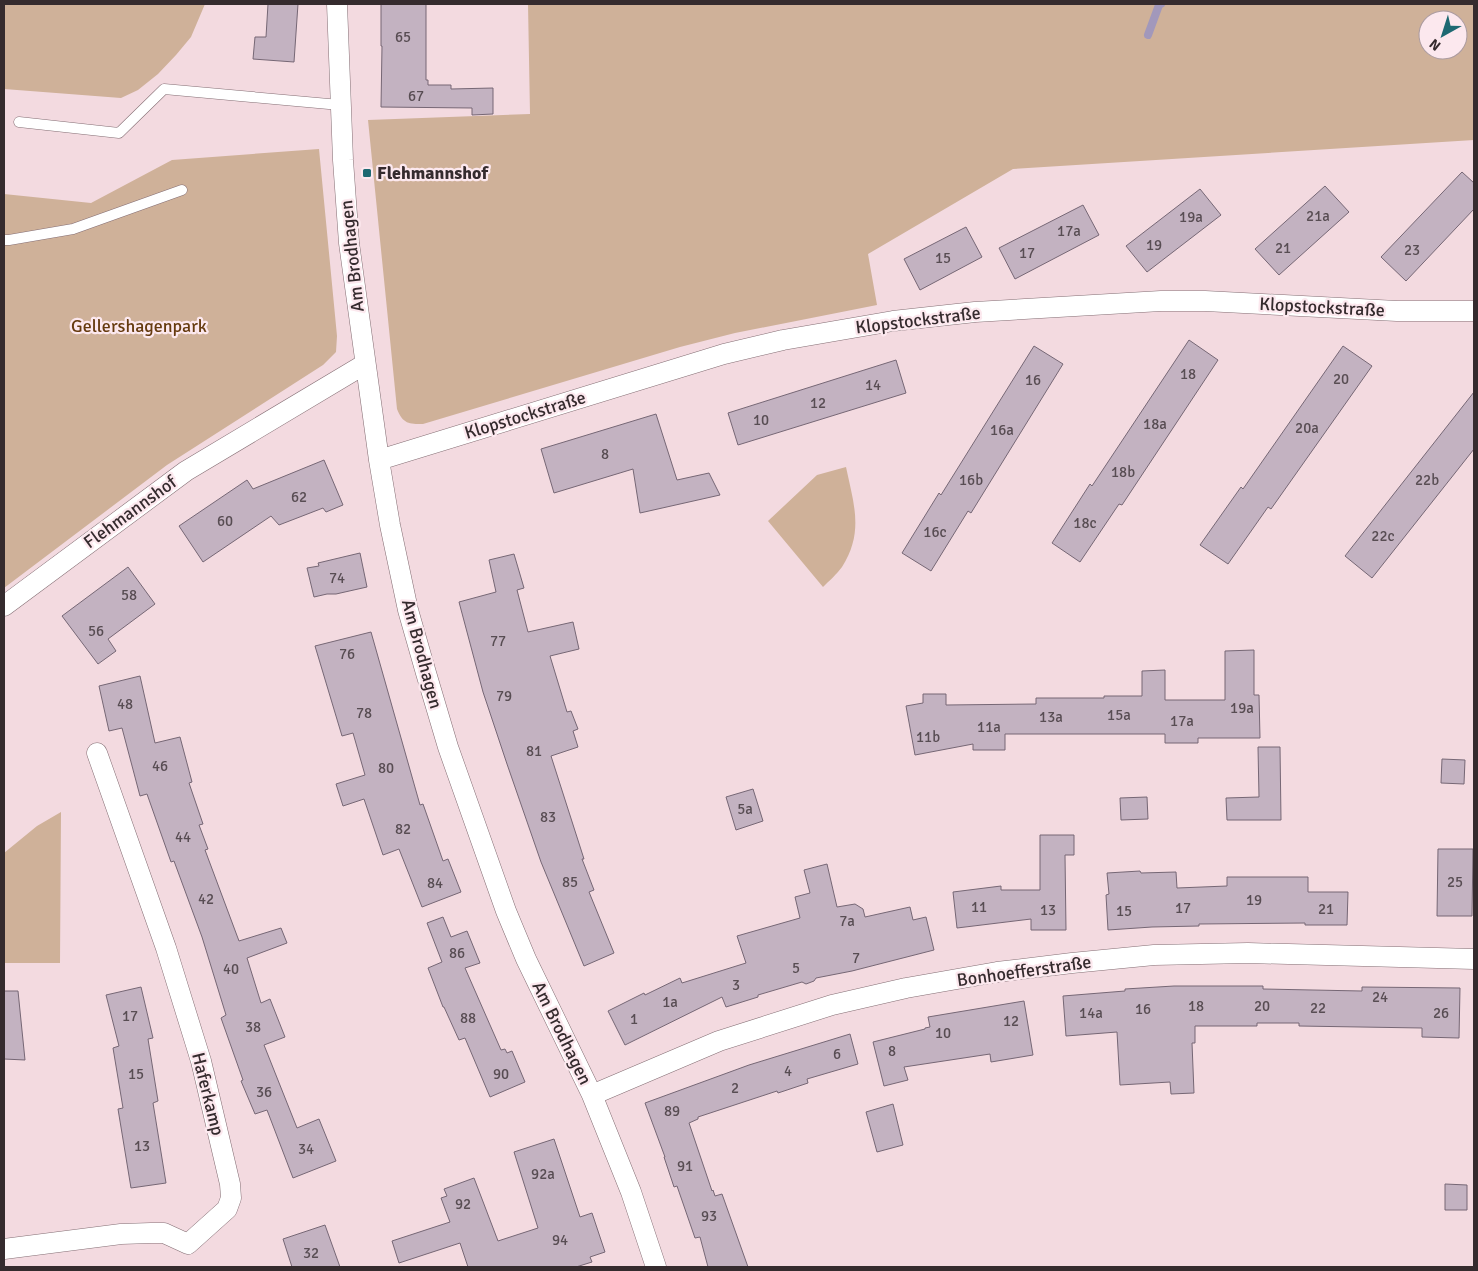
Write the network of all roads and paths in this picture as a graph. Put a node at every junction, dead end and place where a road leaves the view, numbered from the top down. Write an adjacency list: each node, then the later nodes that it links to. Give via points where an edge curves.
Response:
1 (337, 4): 2 (street, Am Brodhagen)
2 (340, 105): 3 (lane, via 164,89 119,133); 7 (street, Am Brodhagen, via 349,242)
3 (18, 122)
4 (182, 190): 5 (lane, via 73,228)
5 (4, 240)
6 (1474, 311): 8 (street, Klopstockstraße, via 1397,311 1205,300 976,312 893,322 783,340 724,354)
7 (365, 364): 8 (street, Am Brodhagen); 9 (street, Flehmannshof, via 186,471)
8 (379, 460): 12 (street, Am Brodhagen, via 408,610 448,747 526,959)
9 (4, 606)
10 (97, 753): 13 (street, Haferkamp, via 166,948 198,1052 232,1198 227,1209 188,1244 164,1233 151,1233)
11 (1474, 959): 12 (street, Bonhoefferstraße, via 1248,953 1154,955 997,972 832,1005 719,1041)
12 (592, 1095): 14 (street, Am Brodhagen, via 631,1192)
13 (4, 1249)
14 (656, 1267)

